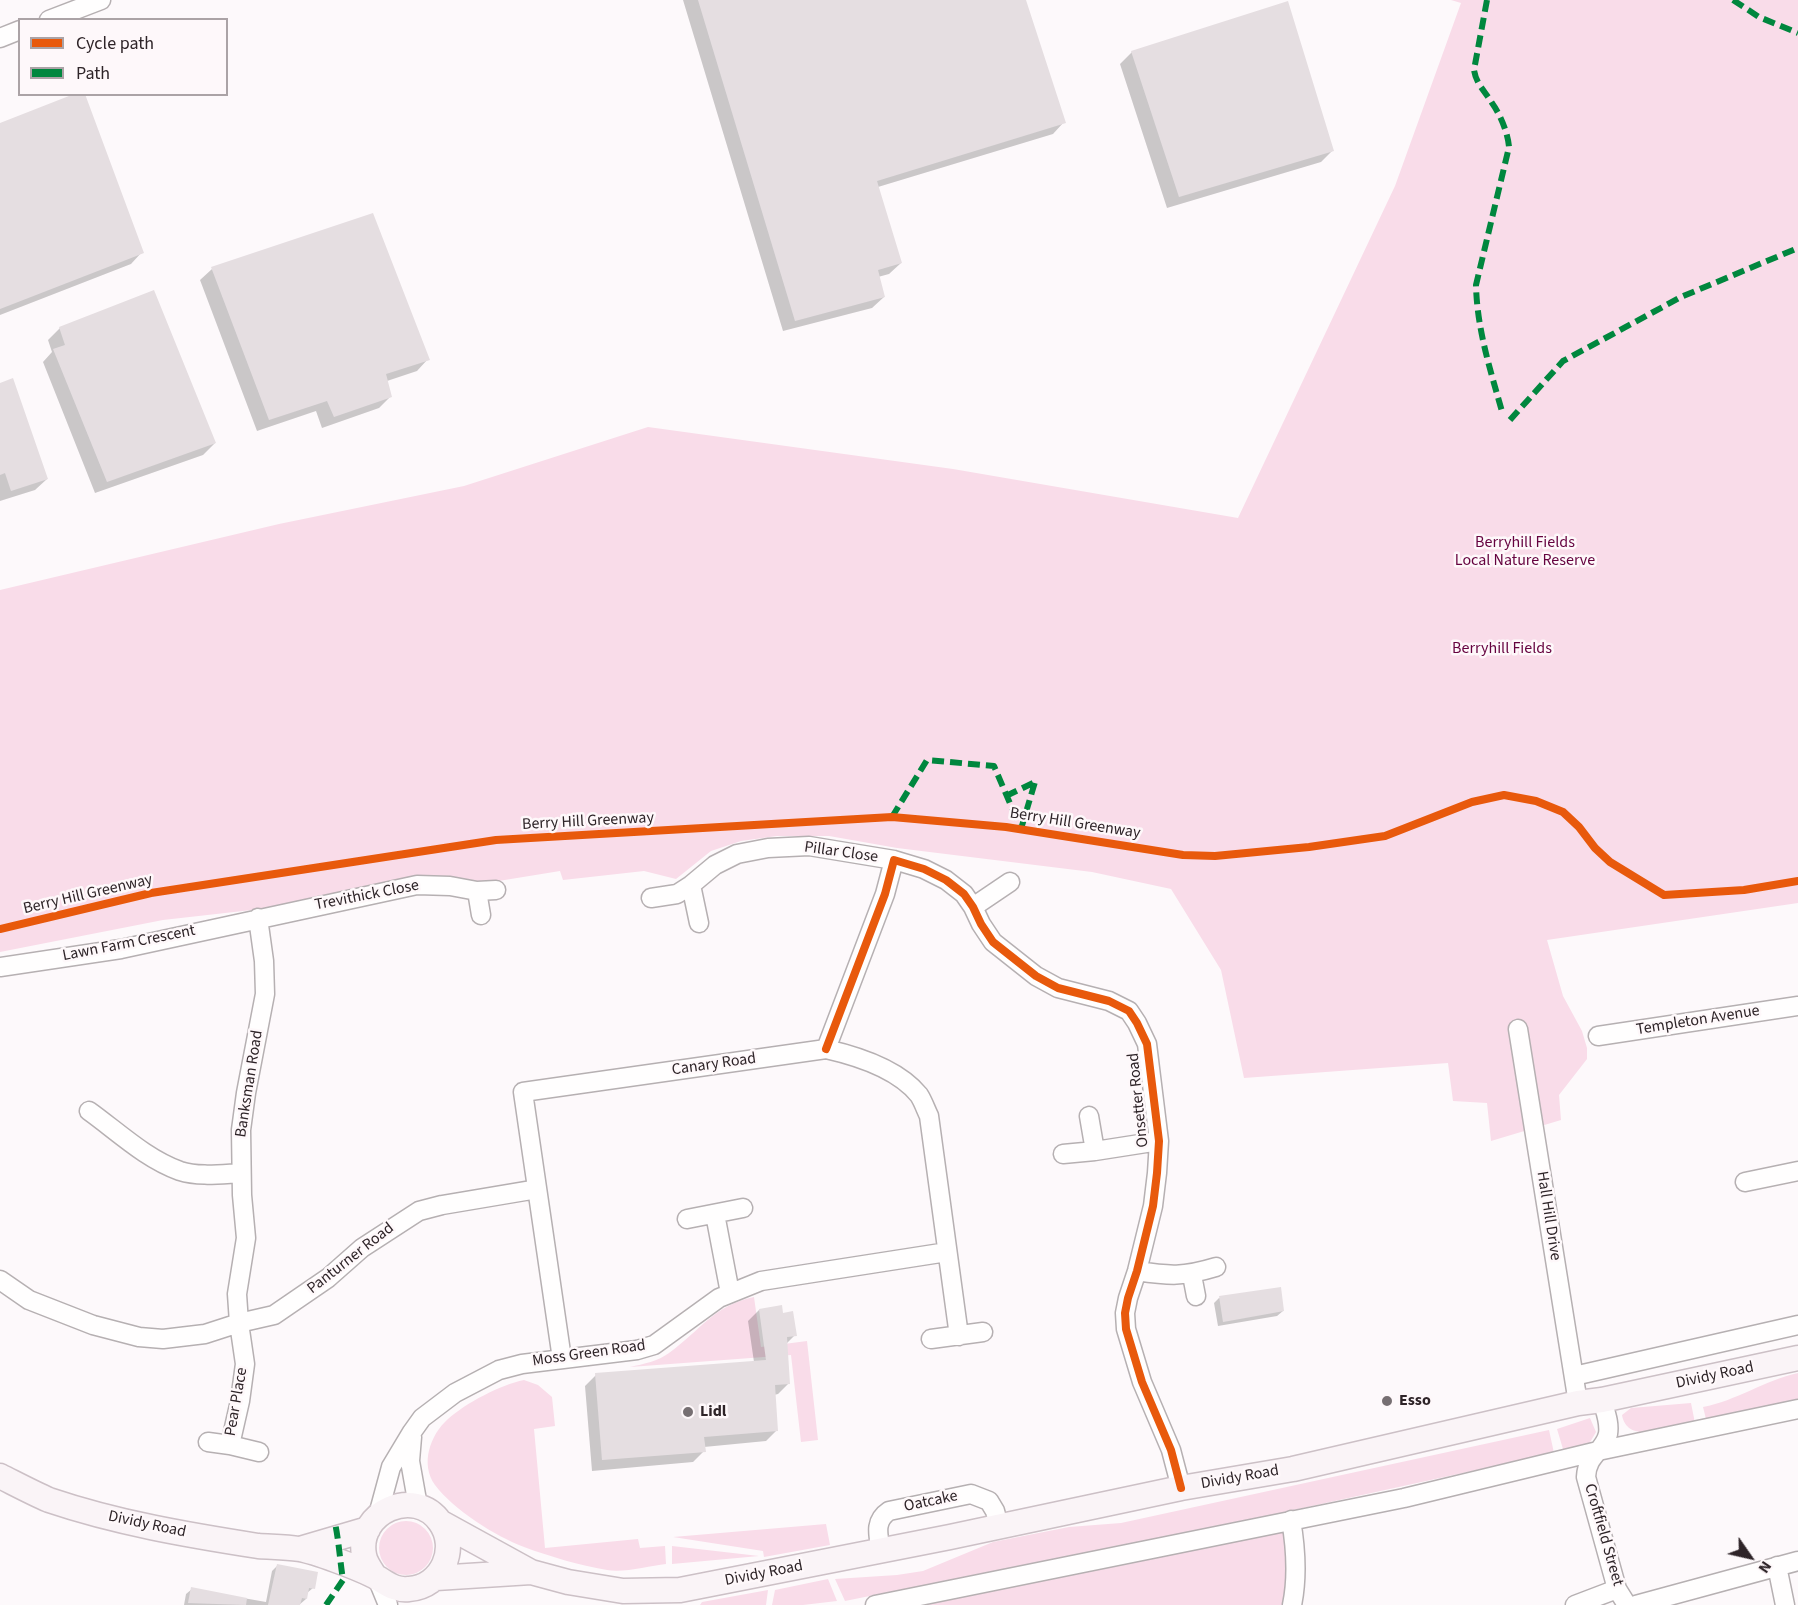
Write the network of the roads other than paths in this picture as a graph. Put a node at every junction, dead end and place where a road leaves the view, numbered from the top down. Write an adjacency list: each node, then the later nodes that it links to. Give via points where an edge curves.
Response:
1 (101, 0): 2 (street)
2 (54, 18)
3 (18, 31): 4 (street)
4 (0, 38)
5 (894, 860): 7 (street, Pillar Close, via 809,846 768,848 737,854 715,865); 11 (street, Onsetter Road, via 946,880); 19 (street, via 885,894)
6 (1010, 882): 11 (street)
7 (691, 885): 10 (street, Pillar Close, via 677,894); 14 (street)
8 (496, 890): 9 (street, Trevithick Close)
9 (477, 891): 12 (street); 13 (street, Trevithick Close, via 417,885)
10 (651, 898)
11 (973, 907): 22 (street, Onsetter Road, via 993,942 1036,976 1058,988 1109,1001 1129,1011 1147,1044)
12 (481, 915)
13 (258, 918): 15 (street, Lawn Farm Crescent, via 121,949); 26 (street, Banksman Road, via 265,994 241,1130)
14 (699, 923)
15 (0, 967)
16 (1798, 1006): 18 (street, Templeton Avenue)
17 (1518, 1029): 46 (street, Hall Hill Drive)
18 (1598, 1036)
19 (826, 1049): 28 (street, Canary Road, via 523,1092); 32 (street, Canary Road, via 866,1060 919,1095 929,1116)
20 (89, 1111): 26 (street, via 181,1172)
21 (1089, 1116): 23 (street)
22 (1159, 1141): 23 (street); 34 (street, Onsetter Road, via 1153,1206)
23 (1095, 1151): 24 (street)
24 (1063, 1154)
25 (1798, 1171): 27 (street)
26 (241, 1173): 39 (street, Banksman Road, via 246,1238 237,1294)
27 (1745, 1182)
28 (537, 1189): 39 (street, Panturner Road, via 419,1211 362,1248 274,1316); 45 (street, Canary Road)
29 (743, 1208): 30 (street)
30 (715, 1214): 31 (street); 37 (street)
31 (687, 1219)
32 (947, 1252): 37 (street, Moss Green Road, via 761,1281); 42 (street, Canary Road)
33 (1216, 1267): 35 (street)
34 (1137, 1271): 35 (street); 55 (street, Onsetter Road, via 1125,1313 1126,1329)
35 (1192, 1275): 38 (street)
36 (0, 1280): 39 (street, Panturner Road, via 29,1300 93,1325 139,1337 162,1339 205,1334)
37 (730, 1293): 45 (street, Moss Green Road, via 654,1344 637,1350)
38 (1196, 1296)
39 (239, 1323): 51 (street, Pear Place, via 245,1364)
40 (1798, 1325): 46 (street, Dividy Road)
41 (983, 1332): 42 (street)
42 (959, 1335): 43 (street)
43 (931, 1339)
44 (1798, 1358): 47 (main road, Dividy Road)
45 (562, 1359): 49 (street, Moss Green Road, via 522,1364 476,1381 436,1406)
46 (1574, 1376): 47 (street, Hall Hill Drive)
47 (1590, 1401): 52 (street, Croftfield Street, via 1608,1421 1608,1434); 55 (main road, Dividy Road, via 1293,1469)
48 (1798, 1409): 52 (street)
49 (412, 1432): 56 (street, via 410,1461); 58 (street, Moss Green Road, via 391,1467)
50 (208, 1442): 51 (street, Pear Place)
51 (230, 1445): 53 (street, Pear Place)
52 (1598, 1451): 57 (street, via 1404,1498); 67 (street, Croftfield Street, via 1586,1465 1586,1477)
53 (259, 1452)
54 (0, 1476): 61 (main road, Dividy Road, via 47,1499 114,1519 260,1546)
55 (1181, 1488): 60 (main road, Dividy Road)
56 (418, 1506): 58 (main road, Dividy Road, via 396,1506); 59 (main road, Dividy Road)
57 (1292, 1520): 71 (street); 72 (street, via 1297,1573)
58 (373, 1522): 61 (main road, Dividy Road); 66 (main road, via 364,1542 364,1555)
59 (440, 1522): 65 (main road, Dividy Road); 68 (main road, via 446,1533 447,1557 443,1568)
60 (999, 1526): 62 (main road, Dividy Road); 62 (street, Oatcake, via 995,1511 981,1497 970,1494 936,1501 882,1516 878,1535)
61 (300, 1549): 66 (main road, Dividy Road)
62 (881, 1551): 69 (main road, Dividy Road)
63 (1798, 1561): 64 (street)
64 (1777, 1566): 75 (street); 76 (street)
65 (531, 1572): 68 (main road, Dividy Road); 69 (main road, Dividy Road, via 568,1582)
66 (375, 1577): 68 (main road, Dividy Road, via 396,1589); 70 (street)
67 (1617, 1589): 73 (street); 74 (street, Croftfield Street)
68 (420, 1590)
69 (682, 1598)
70 (388, 1605)
71 (875, 1605)
72 (1292, 1605)
73 (1575, 1605)
74 (1627, 1605)
75 (1636, 1605)
76 (1785, 1605)

